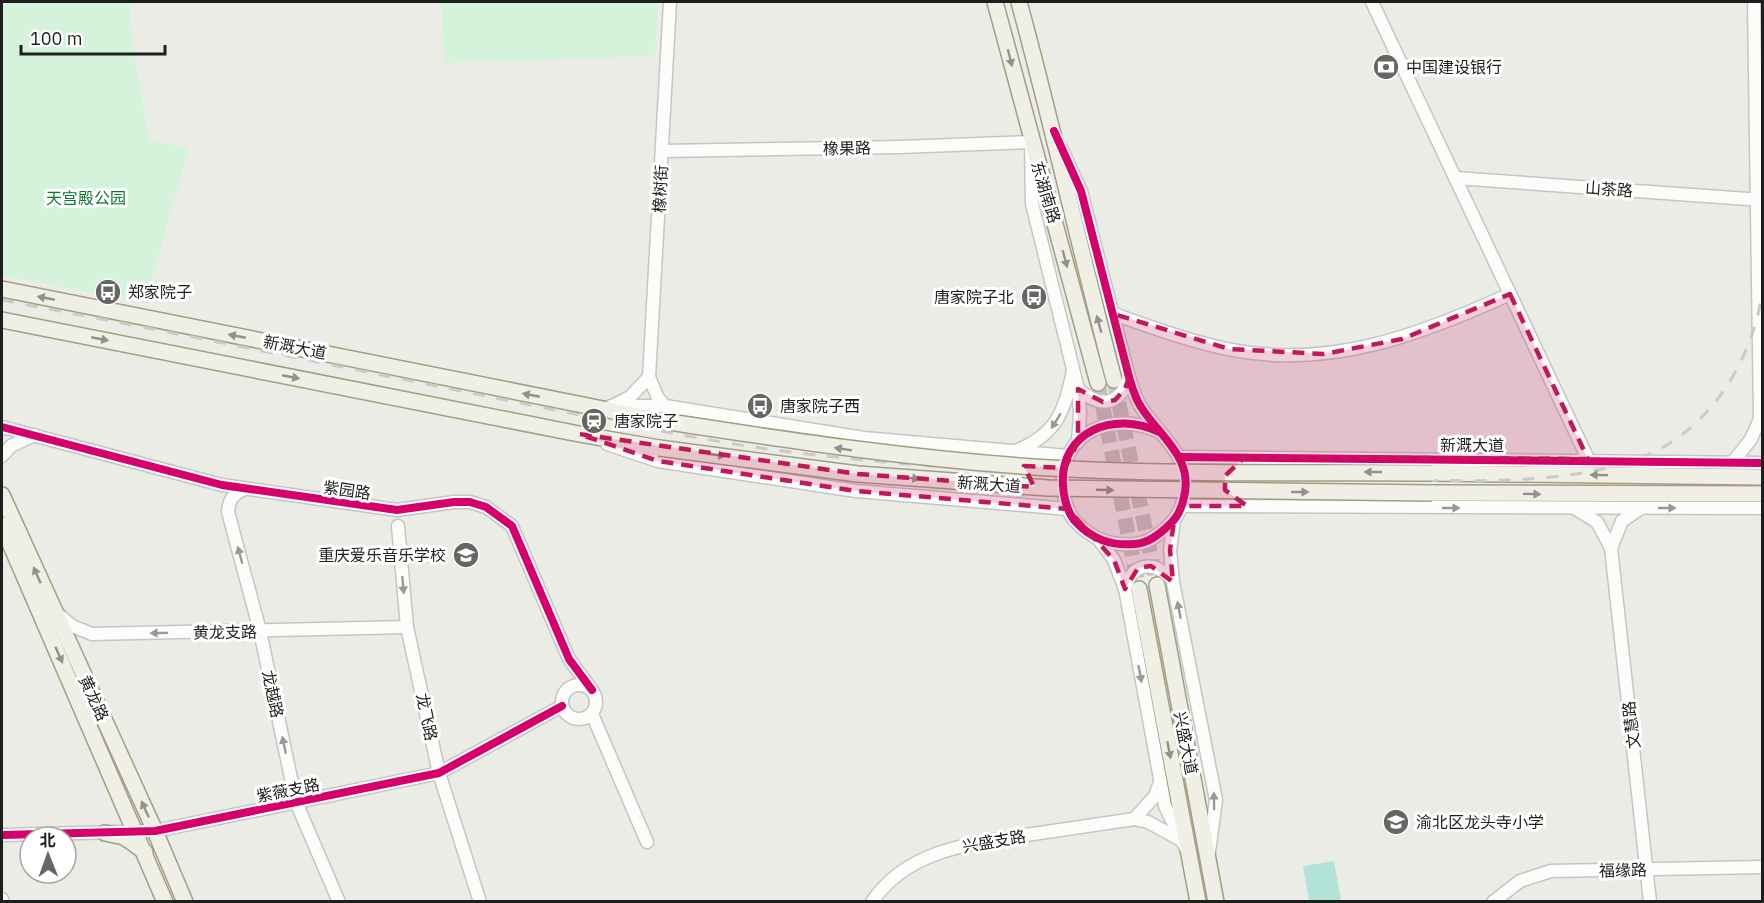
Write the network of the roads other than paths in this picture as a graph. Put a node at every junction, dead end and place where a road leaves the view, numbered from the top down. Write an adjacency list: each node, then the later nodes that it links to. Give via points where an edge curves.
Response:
1 (670, 2): 8 (street, 橡树街)
2 (995, 2): 7 (main road, 东湖南路, one-way to 7)
3 (1019, 2): 6 (main road, 东湖南路)
4 (1372, 2): 9 (street)
5 (1754, 2): 10 (street)
6 (1054, 131): 13 (street, via 1081,191); 17 (main road, 东湖南路, one-way to 6, via 1066,196)
7 (1031, 142): 8 (street, 橡果路); 15 (street, via 1032,204); 18 (main road, 东湖南路, one-way to 18)
8 (662, 151): 16 (street, 橡树街)
9 (1455, 178): 10 (street, 山茶路); 12 (street)
10 (1759, 200): 34 (street, via 1760,419 1751,439)
11 (2, 289): 20 (main road, 新溉大道, one-way to 11)
12 (1510, 294): 13 (street, via 1402,339 1324,354 1229,350); 33 (street)
13 (1114, 314): 17 (street)
14 (2, 320): 25 (main road, 新溉大道, one-way to 25)
15 (1073, 368): 19 (street); 28 (street, one-way to 28, via 1066,402 1055,425 1037,442)
16 (649, 377): 21 (street, via 630,397); 22 (street)
17 (1121, 379): 19 (street, via 1125,389 1115,400 1089,398); 24 (street)
18 (1098, 383)
19 (1078, 389): 27 (street)
20 (589, 406): 21 (street, 新溉大道); 22 (main road, 新溉大道)
21 (613, 406): 22 (street, 新溉大道)
22 (664, 413): 28 (street, 新溉大道); 36 (main road, 新溉大道, one-way to 22, bridge, via 1049,468 862,452)
23 (2, 427): 26 (street, 紫园路)
24 (1159, 432): 27 (street, via 1144,424 1108,424); 31 (street)
25 (579, 434): 38 (main road, 新溉大道, one-way to 38, bridge, via 858,474 1048,488); 40 (street, 新溉大道, via 658,461 856,491)
26 (34, 435): 29 (street, via 11,446); 37 (street, 紫园路)
27 (1077, 442): 30 (street)
28 (1012, 453): 30 (street, 新溉大道); 40 (street, via 1027,472 1026,489)
29 (2, 456)
30 (1068, 456): 48 (street, via 1062,477)
31 (1180, 457): 32 (street, 新溉大道); 41 (street, via 1186,490)
32 (1245, 457): 33 (street, 新溉大道); 42 (street, via 1232,465 1225,476 1225,490 1234,501)
33 (1588, 459): 34 (street, 新溉大道)
34 (1733, 462): 35 (street, 新溉大道)
35 (1762, 463)
36 (1762, 477)
37 (245, 489): 43 (street, 紫园路); 59 (street, 龙越路, one-way to 37, via 228,512 229,501)
38 (1762, 494)
39 (2, 495): 57 (main road, 黄龙路, one-way to 39)
40 (1007, 505): 48 (street, 新溉大道)
41 (1182, 506): 42 (street); 49 (street)
42 (1247, 506): 45 (street, one-way to 45)
43 (376, 507): 44 (street, 紫园路); 51 (street)
44 (414, 508): 51 (street); 60 (street, 紫园路, via 470,502 500,515 512,526)
45 (1575, 508): 46 (street); 53 (street, via 1597,522)
46 (1641, 508): 47 (street, one-way to 47); 53 (street, via 1622,521)
47 (1762, 508)
48 (1068, 509): 52 (street, via 1083,531)
49 (1174, 521): 52 (street, via 1159,535 1140,543 1119,545); 54 (street, via 1170,549)
50 (2, 525): 71 (main road, 黄龙路, one-way to 71)
51 (398, 526): 58 (street, 龙飞路, one-way to 58)
52 (1099, 540): 56 (street)
53 (1611, 548): 79 (street, 文慧路)
54 (1173, 582): 56 (street, via 1164,571 1151,566 1138,568 1128,577); 76 (street, one-way to 54, via 1216,800)
55 (1157, 585): 76 (main road, 兴盛大道)
56 (1132, 589): 66 (street, one-way to 66); 77 (main road, 兴盛大道, one-way to 77)
57 (52, 608): 59 (street, 黄龙支路, one-way to 57, via 92,634 72,626); 69 (main road, 黄龙路, one-way to 57)
58 (407, 627): 59 (street, 黄龙支路); 65 (street, 龙飞路)
59 (260, 631): 67 (street, 龙越路, one-way to 59)
60 (569, 659): 61 (street); 62 (street)
61 (567, 690): 62 (street, via 582,685); 63 (street)
62 (592, 690): 64 (street, via 597,700)
63 (562, 706): 64 (street, via 574,718); 65 (street, 紫薇支路)
64 (592, 714): 74 (street)
65 (439, 773): 67 (street, 紫薇支路); 83 (street, 龙飞路)
66 (1160, 782): 68 (street, via 1155,796); 73 (street, via 1165,806)
67 (296, 802): 69 (street, 紫薇支路); 82 (street, 龙越路)
68 (1134, 819): 73 (street, via 1155,825); 84 (street, 兴盛支路, via 945,850 898,873)
69 (155, 831): 71 (street, 紫薇支路); 81 (main road, 黄龙路)
70 (105, 832): 71 (street, 紫薇支路); 72 (street, 紫薇支路); 75 (main road, via 124,837)
71 (136, 832): 75 (main road, 黄龙路)
72 (2, 836)
73 (1181, 841): 77 (street)
74 (647, 842)
75 (145, 852): 80 (main road, 黄龙路)
76 (1208, 859): 86 (main road, 兴盛大道)
77 (1191, 861): 85 (main road, 兴盛大道)
78 (1762, 867): 79 (street, 福缘路)
79 (1647, 869): 87 (street, 福缘路, via 1533,875 1509,887); 88 (street, 文慧路)
80 (165, 902)
81 (185, 902)
82 (339, 902)
83 (480, 902)
84 (872, 902)
85 (1198, 902)
86 (1216, 902)
87 (1493, 902)
88 (1650, 902)

